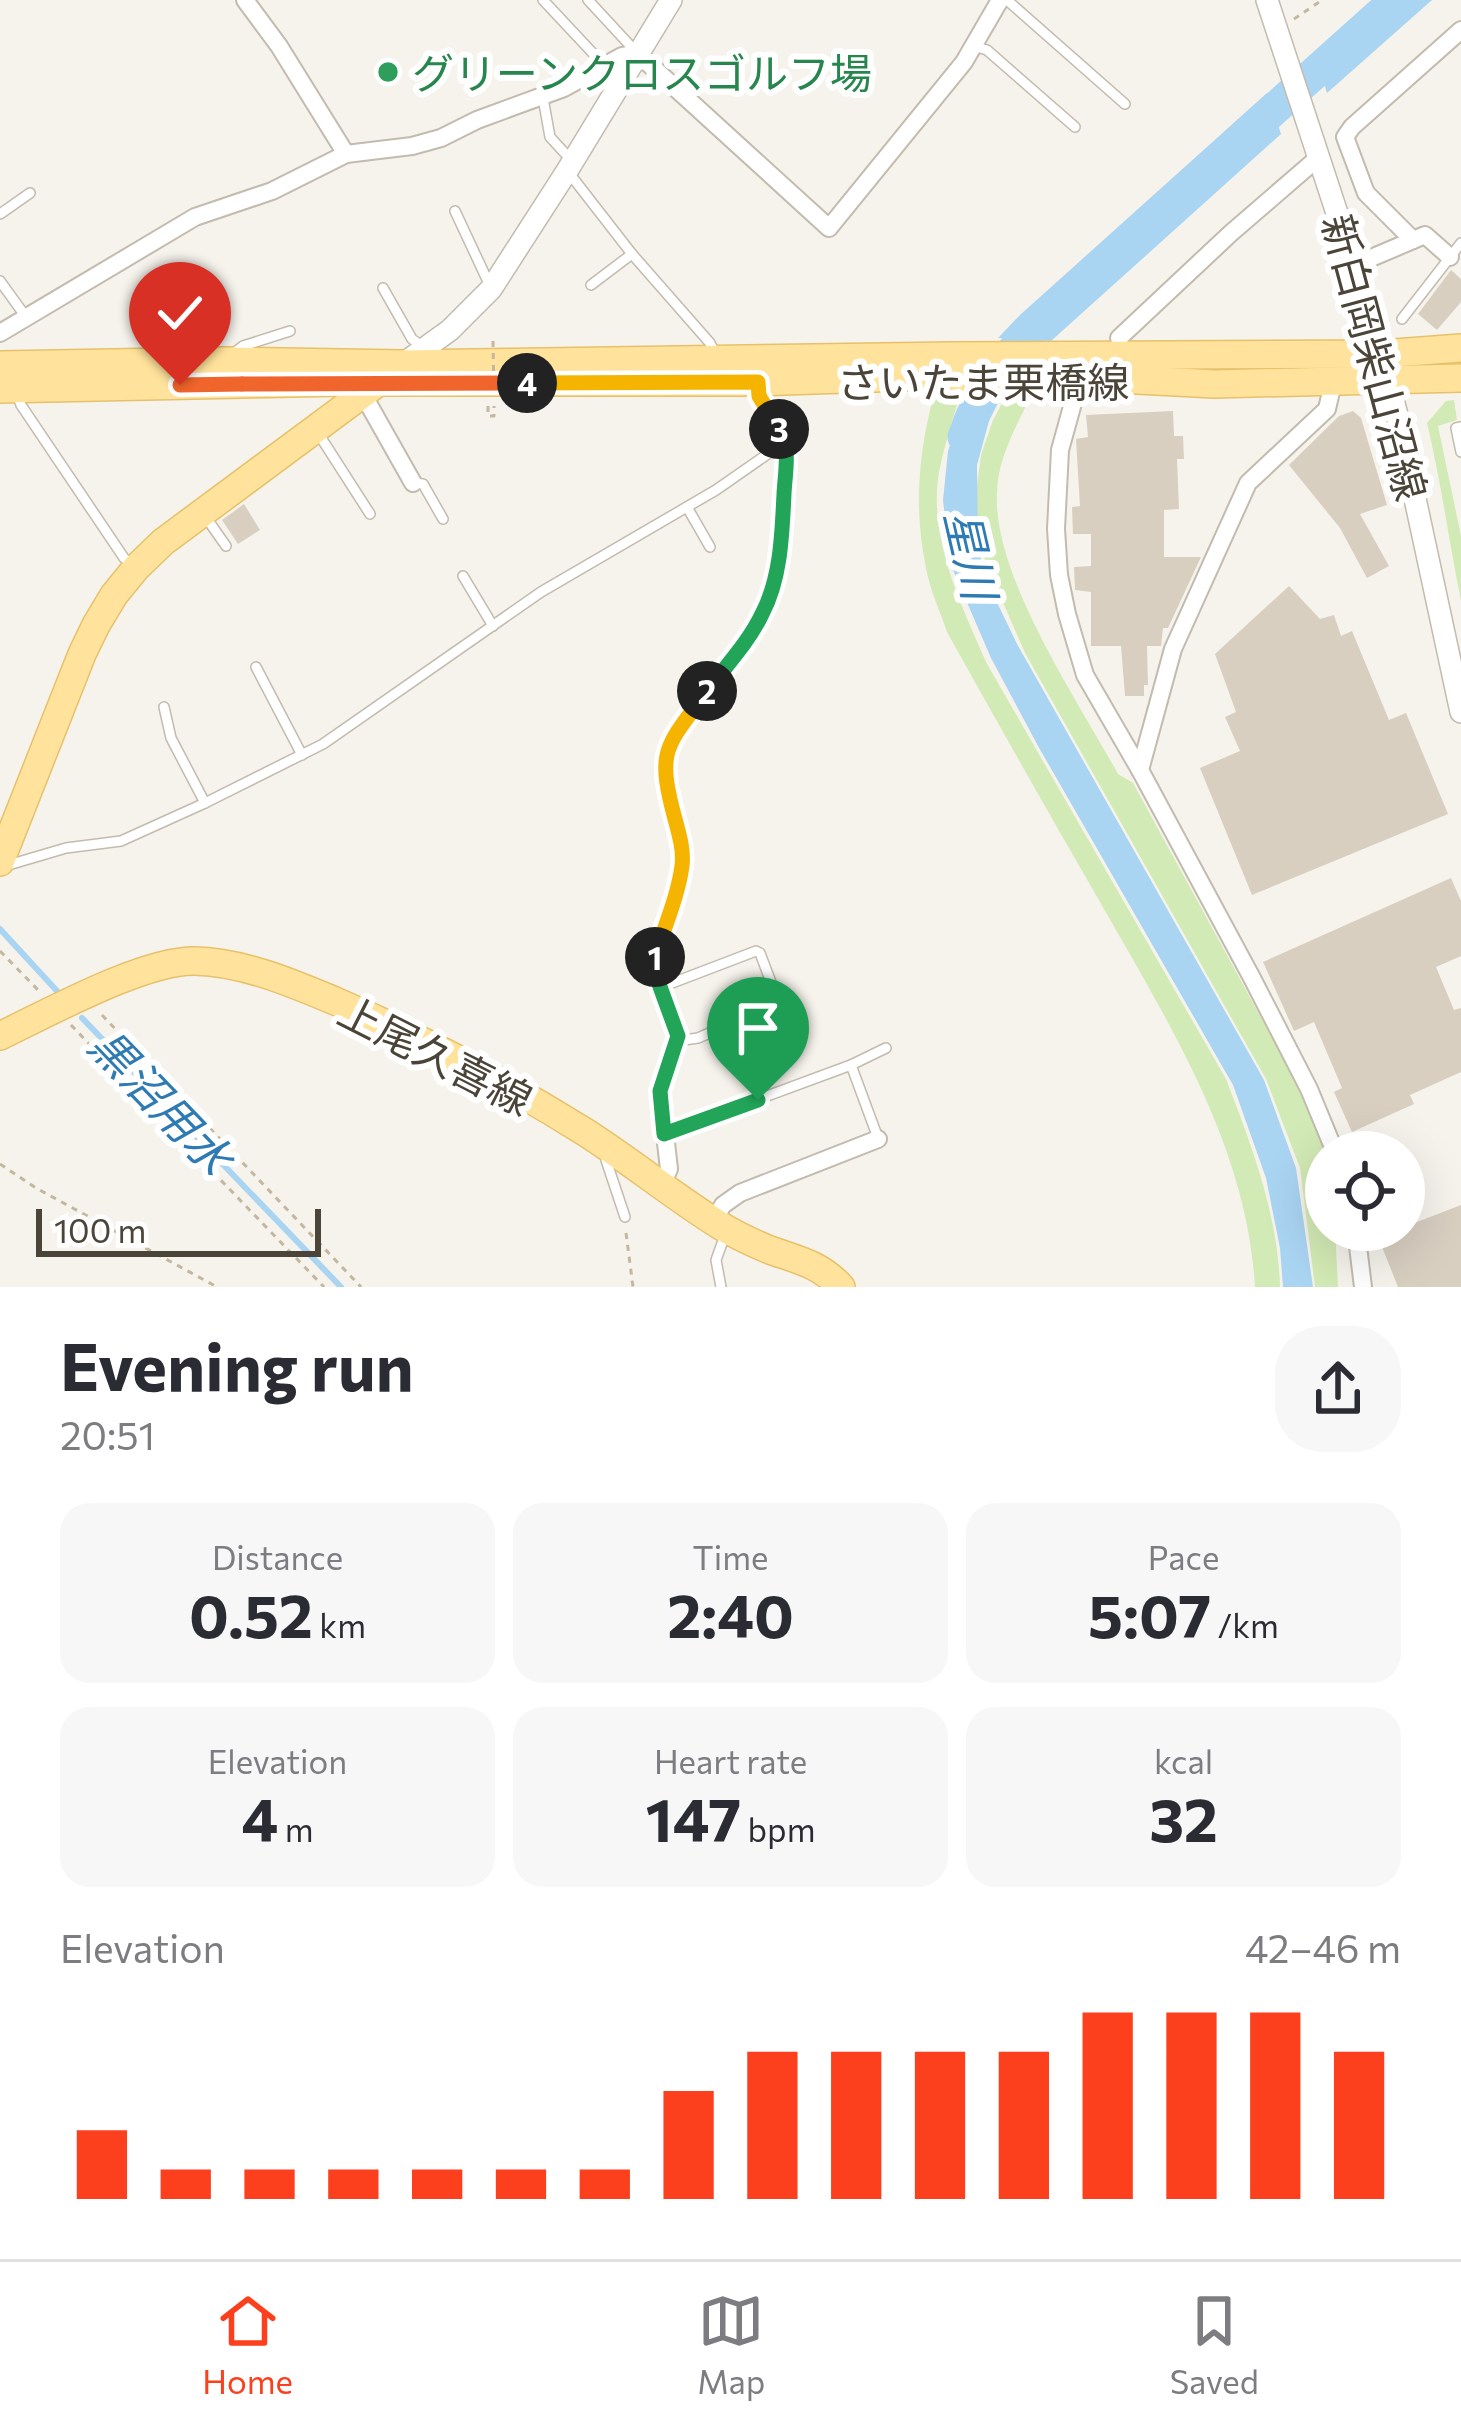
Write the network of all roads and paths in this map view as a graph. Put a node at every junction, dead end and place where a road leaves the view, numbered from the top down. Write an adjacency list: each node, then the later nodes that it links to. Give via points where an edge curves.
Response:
1 (245, 0): 17 (street)
2 (543, 0): 12 (lane)
3 (588, 0): 11 (lane)
4 (671, 0): 11 (street)
5 (1004, 0): 10 (street); 14 (lane)
6 (1267, 0): 16 (street, 新白岡柴山沼線)
7 (1322, 0): 8 (path)
8 (1292, 21)
9 (1461, 30): 22 (street, via 1346,136 1366,193)
10 (974, 46): 11 (street, via 829,228); 15 (lane)
11 (637, 53): 12 (street); 18 (street)
12 (603, 64): 13 (street)
13 (543, 98): 17 (street, via 426,142); 18 (lane, via 550,137)
14 (1125, 104)
15 (1075, 127)
16 (1317, 150): 25 (street, 新白岡柴山沼線); 34 (street)
17 (346, 154): 30 (street, via 195,218)
18 (570, 166): 24 (lane); 29 (street)
19 (30, 193): 21 (lane)
20 (454, 212): 29 (lane)
21 (0, 214)
22 (1413, 240): 23 (street, via 1425,235); 25 (street)
23 (1456, 250): 31 (lane)
24 (632, 254): 27 (lane); 40 (lane)
25 (1354, 262): 37 (street, 新白岡柴山沼線)
26 (0, 281): 30 (lane)
27 (591, 285)
28 (383, 288): 38 (lane)
29 (491, 289): 38 (street)
30 (26, 317): 33 (street)
31 (1402, 319)
32 (290, 331): 39 (lane)
33 (0, 333)
34 (1119, 338)
35 (493, 341): 49 (path, bridge, via 494,416)
36 (1461, 348): 37 (main road, さいたま栗橋線)
37 (1381, 354): 42 (main road, さいたま栗橋線); 46 (street, 新白岡柴山沼線)
38 (414, 357): 39 (main road, さいたま栗橋線); 40 (main road, さいたま栗橋線); 48 (main road)
39 (223, 361): 44 (main road, さいたま栗橋線)
40 (719, 361): 41 (main road, さいたま栗橋線)
41 (943, 366): 42 (main road, さいたま栗橋線); 45 (main road, さいたま栗橋線)
42 (1071, 367): 47 (main road, さいたま栗橋線, via 1214,384)
43 (1461, 378): 46 (main road, さいたま栗橋線)
44 (5, 381): 48 (main road, さいたま栗橋線); 62 (lane)
45 (758, 382): 48 (main road, さいたま栗橋線); 53 (lane)
46 (1388, 382): 47 (main road, さいたま栗橋線); 67 (street, 新白岡柴山沼線)
47 (1333, 383): 69 (street, via 1327,410 1248,483 1173,649)
48 (368, 390): 52 (main road); 55 (street)
49 (488, 401)
50 (1073, 403): 69 (street, via 1060,450 1059,575 1085,675)
51 (1461, 427): 54 (lane)
52 (316, 428): 57 (main road); 58 (lane)
53 (786, 450): 56 (lane); 73 (lane, via 770,599 665,755 682,868 656,957)
54 (1461, 452)
55 (413, 482): 59 (lane, via 423,484)
56 (687, 507): 61 (lane); 64 (lane)
57 (203, 513): 60 (lane); 62 (main road)
58 (370, 514)
59 (443, 519)
60 (226, 546)
61 (710, 547)
62 (136, 568): 71 (main road, via 82,654)
63 (464, 577): 64 (lane)
64 (493, 626): 68 (lane)
65 (256, 667): 68 (lane)
66 (164, 707): 70 (lane, via 171,738)
67 (1461, 712)
68 (302, 755): 70 (lane)
69 (1141, 770): 80 (street)
70 (206, 803): 71 (lane, via 121,841)
71 (0, 864)
72 (0, 951): 74 (path)
73 (659, 988): 77 (street); 77 (lane, via 757,950 778,1000)
74 (51, 1003)
75 (75, 1009): 76 (main road, 上尾久喜線); 83 (main road, 上尾久喜線, via 170,964 242,968 388,1024); 90 (path); 91 (path)
76 (0, 1036)
77 (677, 1041): 81 (street, via 660,1091)
78 (886, 1048): 79 (lane)
79 (850, 1065): 81 (lane); 82 (lane)
80 (1326, 1131)
81 (664, 1134): 85 (street, via 669,1169)
82 (878, 1139): 87 (street, via 740,1193 723,1205)
83 (610, 1149): 85 (main road, 上尾久喜線); 86 (lane, via 606,1160)
84 (0, 1164): 89 (path)
85 (661, 1186): 87 (main road, 上尾久喜線)
86 (625, 1215): 92 (path)
87 (720, 1225): 93 (lane); 94 (main road, 上尾久喜線, via 809,1262)
88 (1359, 1251): 95 (street)
89 (217, 1287)
90 (324, 1287)
91 (361, 1287)
92 (633, 1287)
93 (721, 1287)
94 (841, 1287)
95 (1363, 1287)

